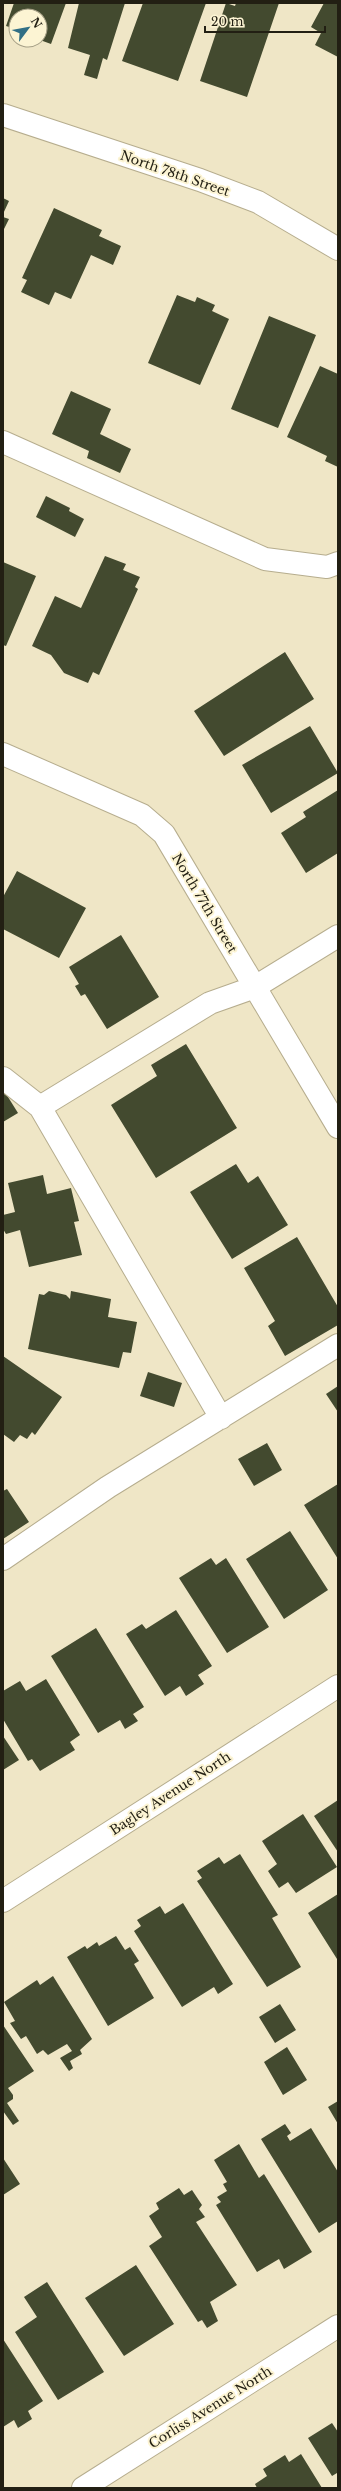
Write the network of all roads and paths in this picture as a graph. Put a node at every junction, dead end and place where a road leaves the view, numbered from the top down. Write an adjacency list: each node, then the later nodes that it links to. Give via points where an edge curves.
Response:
1 (3, 115): 2 (street, North 78th Street, via 200,180 258,202)
2 (338, 249)
3 (3, 442): 4 (street, via 265,559 327,567)
4 (338, 563)
5 (3, 754): 7 (street, North 77th Street, via 142,815 164,834)
6 (338, 936): 7 (street)
7 (255, 987): 9 (street, via 210,1003); 10 (street, North 77th Street)
8 (3, 1078): 9 (street)
9 (40, 1108): 12 (street)
10 (338, 1127)
11 (338, 1346): 12 (street)
12 (221, 1418): 13 (street, via 108,1487)
13 (3, 1559)
14 (338, 1686): 15 (street, Bagley Avenue North)
15 (3, 1901)
16 (338, 2326): 17 (street, Corliss Avenue North)
17 (83, 2488)

